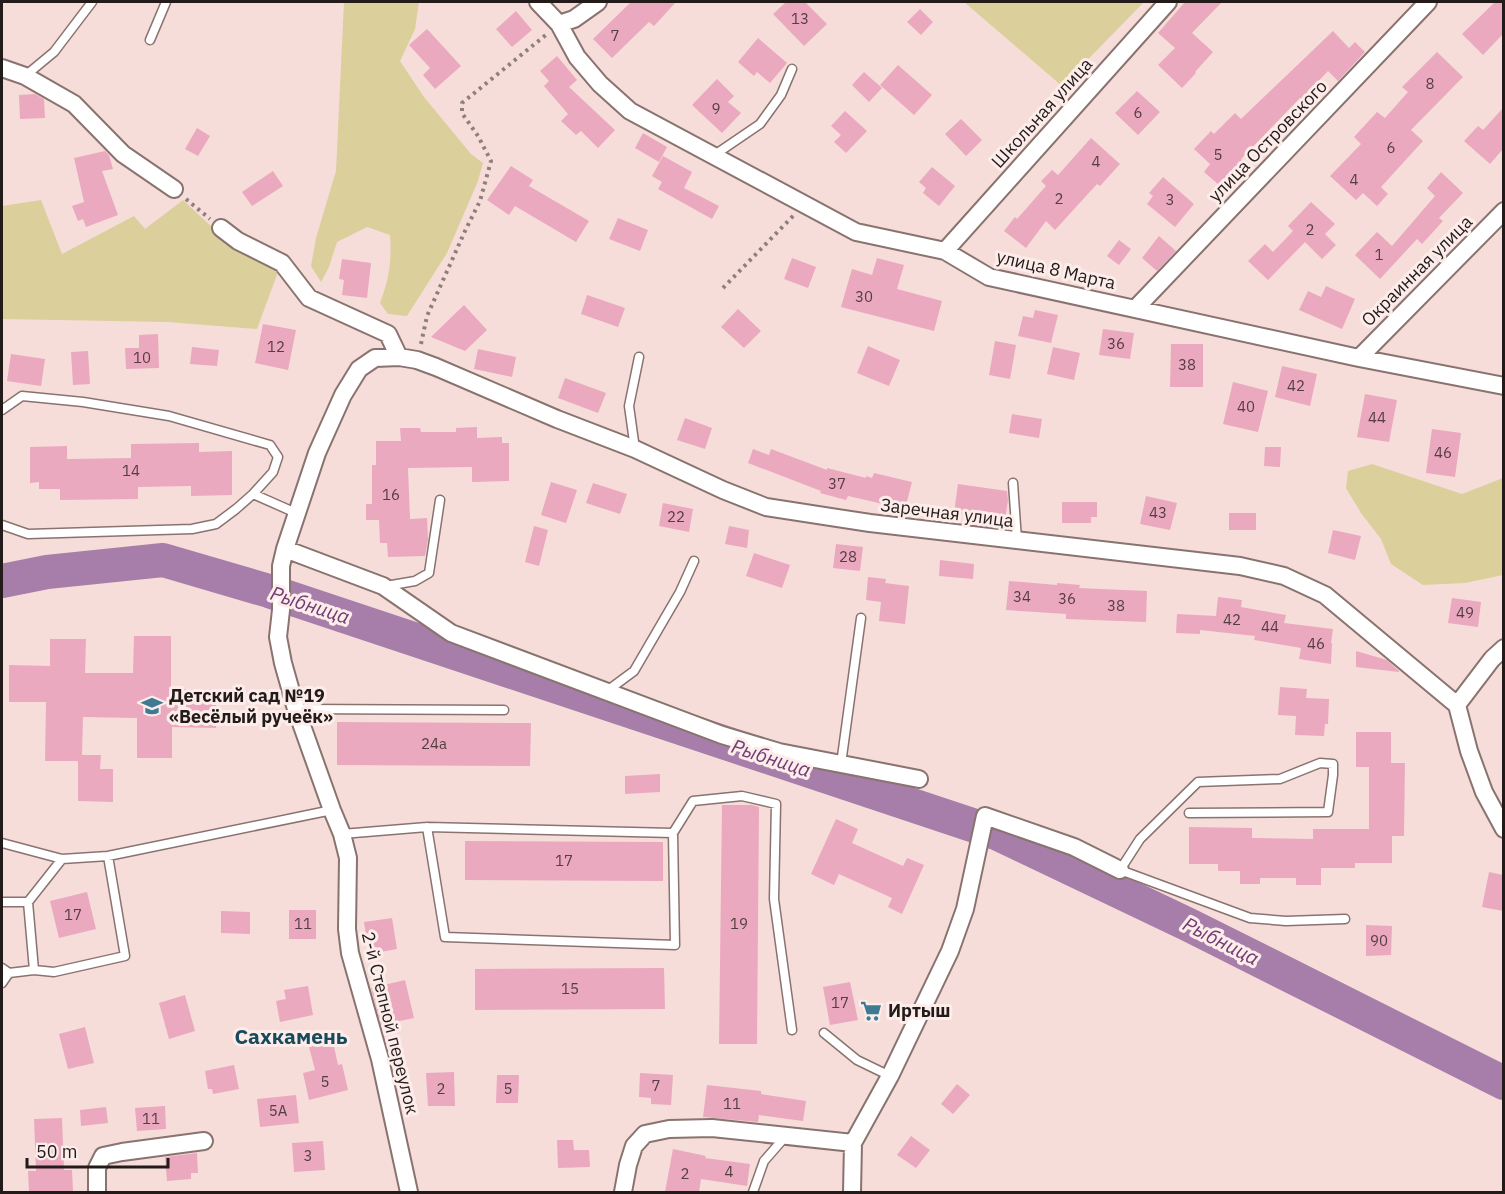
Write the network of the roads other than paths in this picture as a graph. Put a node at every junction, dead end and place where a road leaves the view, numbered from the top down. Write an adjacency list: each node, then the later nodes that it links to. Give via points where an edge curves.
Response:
1 (92, 2): 11 (lane, via 54,52)
2 (166, 2): 8 (lane)
3 (538, 2): 7 (street, улица 8 Марта)
4 (598, 2): 7 (street, via 574,19)
5 (1168, 2): 16 (street, Школьная улица)
6 (1428, 2): 17 (street, улица Островского)
7 (559, 24): 12 (street, улица 8 Марта, via 577,57 630,111)
8 (150, 40)
9 (2, 68): 11 (street)
10 (792, 69): 12 (lane, via 781,95 759,124)
11 (24, 76): 13 (street, via 74,104 123,154)
12 (713, 156): 16 (street, улица 8 Марта, via 856,232)
13 (174, 189)
14 (1503, 211): 20 (street, Окраинная улица)
15 (221, 228): 18 (street, via 282,263 309,298 388,334)
16 (945, 251): 17 (street, улица 8 Марта, via 988,277)
17 (1136, 308): 20 (street, улица 8 Марта)
18 (399, 357): 23 (street, Заречная улица, via 417,360); 27 (street, Заречная улица, via 375,358 359,369 321,443)
19 (639, 357): 23 (lane, via 629,406)
20 (1359, 358): 21 (street, улица 8 Марта)
21 (1503, 386)
22 (2, 410): 25 (lane, via 22,396 83,402 169,416 270,445 278,457 273,472)
23 (635, 449): 29 (street, Заречная улица, via 766,507)
24 (1013, 483): 29 (lane)
25 (253, 494): 27 (lane); 28 (lane, via 216,524 192,529 28,534)
26 (440, 500): 32 (lane, via 429,573 415,581)
27 (296, 513): 30 (street, 2-й Степной переулок)
28 (2, 525)
29 (1017, 541): 36 (street, Заречная улица, via 1240,566 1284,576 1325,595)
30 (285, 549): 32 (street); 37 (street, 2-й Степной переулок, via 278,637)
31 (694, 561): 35 (lane, via 634,671)
32 (382, 586): 35 (street, via 451,633)
33 (861, 618): 39 (lane)
34 (1503, 648): 36 (street)
35 (606, 692): 39 (street, via 722,735 779,752)
36 (1457, 705): 44 (street, via 1484,792)
37 (296, 709): 38 (lane); 41 (street, 2-й Степной переулок)
38 (504, 710)
39 (841, 764): 40 (street)
40 (919, 779)
41 (332, 810): 46 (street, 2-й Степной переулок); 48 (lane)
42 (1189, 813): 50 (lane, via 1328,812 1334,764 1320,763 1280,779 1198,782 1140,839)
43 (427, 827): 45 (lane); 45 (lane, via 445,937 675,945); 46 (lane)
44 (1503, 829)
45 (673, 833): 57 (lane, via 693,801 742,796 776,804 774,899)
46 (342, 834): 64 (street, 2-й Степной переулок, via 348,858 350,953 380,1059)
47 (2, 843): 49 (lane)
48 (108, 856): 49 (lane); 54 (lane, via 125,956 54,972)
49 (62, 858): 52 (lane)
50 (1120, 870): 53 (lane, via 1250,918); 59 (street, via 1074,847 985,816 965,909 950,951)
51 (2, 902): 52 (lane)
52 (28, 902): 54 (lane)
53 (1346, 919)
54 (34, 970): 55 (lane)
55 (5, 971): 56 (lane)
56 (2, 983)
57 (792, 1030)
58 (824, 1033): 59 (lane, via 857,1060)
59 (890, 1076): 62 (street)
60 (785, 1137): 62 (street); 65 (street, via 712,1128 645,1134 634,1146); 66 (lane, via 764,1161)
61 (204, 1142): 63 (street, via 103,1156 96,1168)
62 (853, 1143): 67 (street)
63 (97, 1192)
64 (409, 1192)
65 (623, 1192)
66 (753, 1192)
67 (852, 1192)

